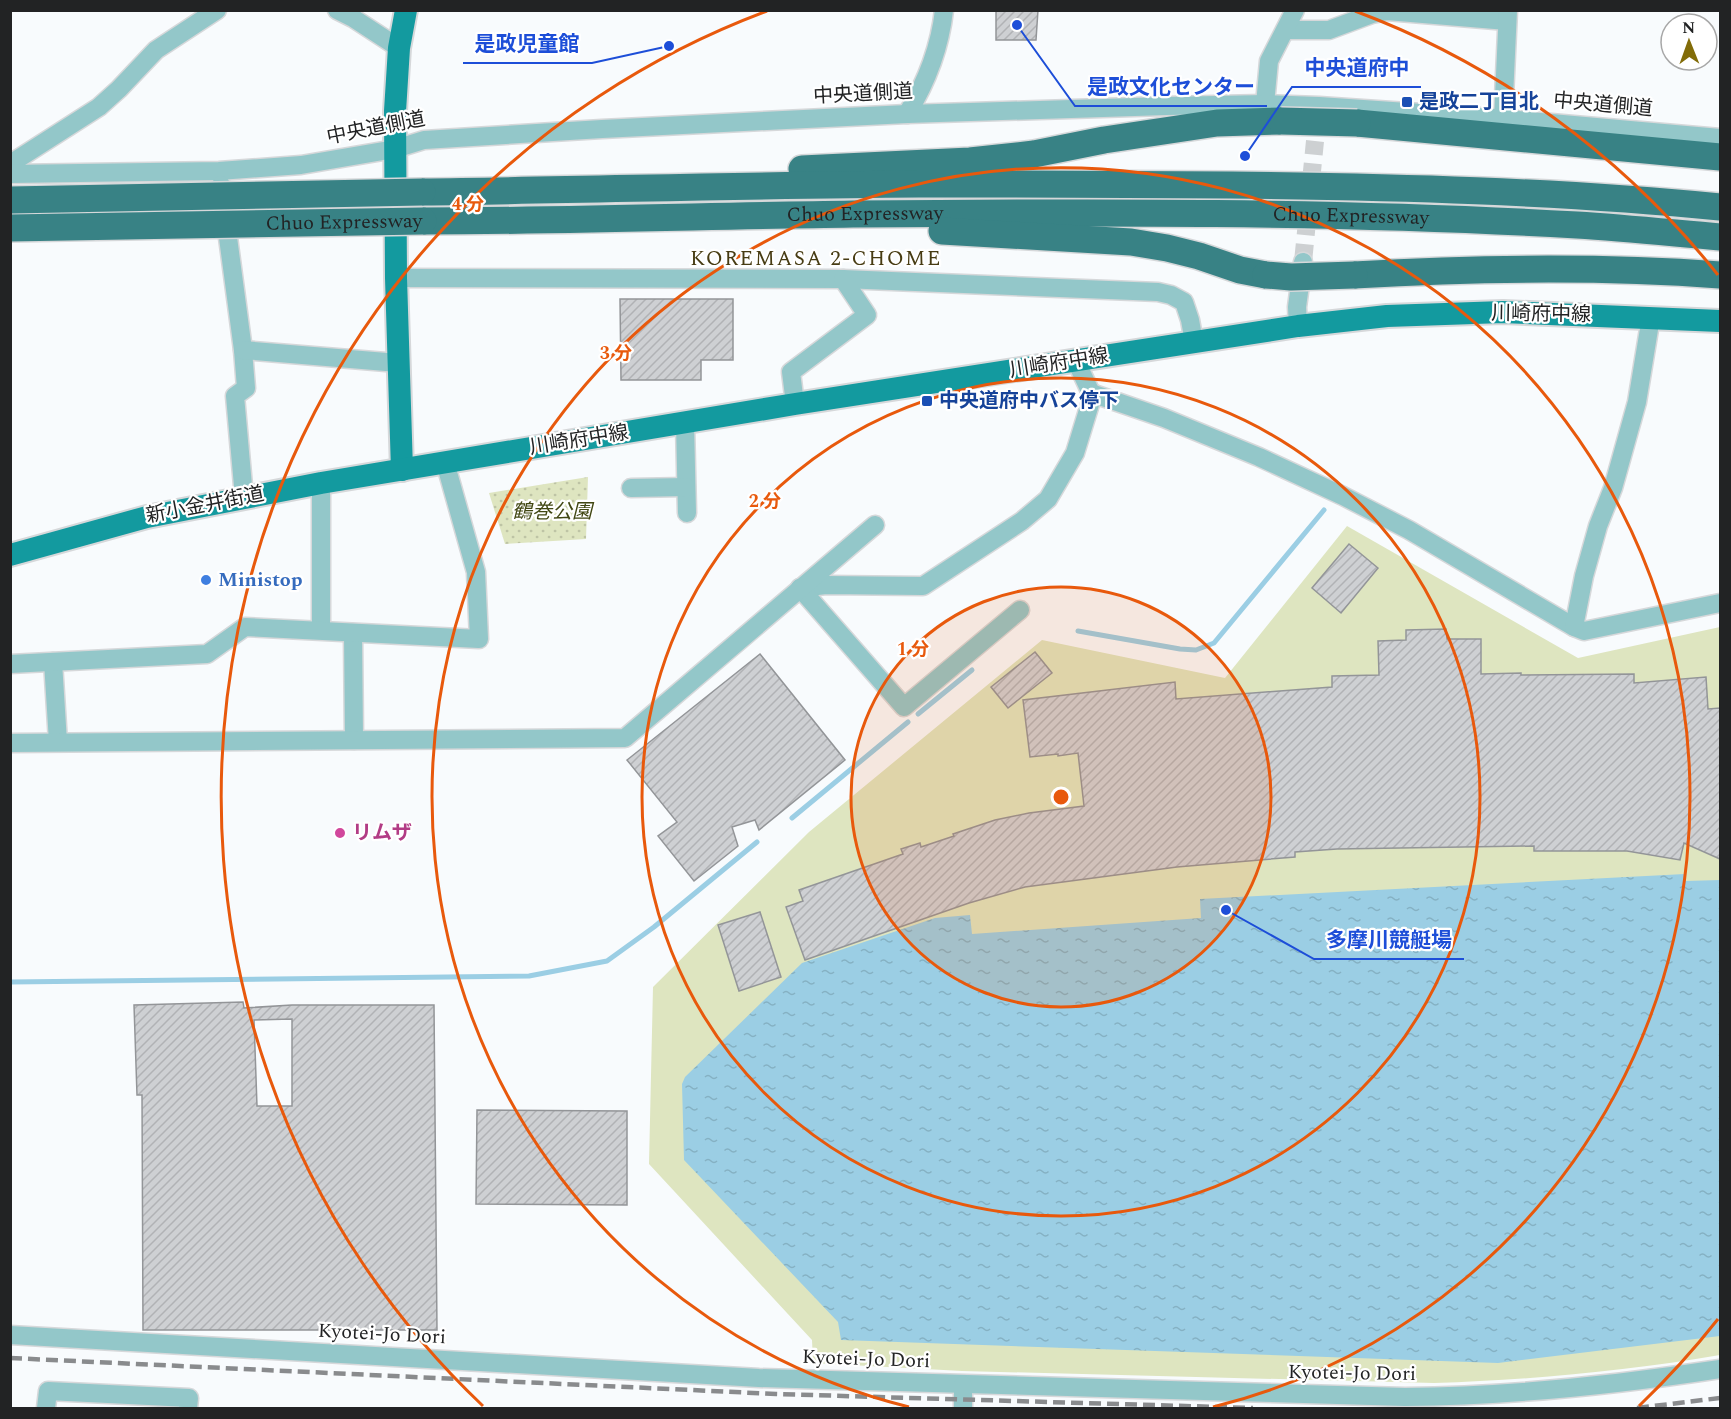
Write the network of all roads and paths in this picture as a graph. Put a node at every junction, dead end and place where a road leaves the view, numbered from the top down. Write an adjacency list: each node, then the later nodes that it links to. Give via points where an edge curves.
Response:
1 (217, 10): 17 (street, via 156,50 99,107)
2 (337, 10): 8 (street)
3 (406, 10): 8 (main road)
4 (944, 10): 11 (street, via 929,70)
5 (1295, 10): 7 (street)
6 (1508, 16): 7 (street, via 1387,10 1329,30); 12 (street)
7 (1286, 30): 10 (street, via 1269,62)
8 (399, 48): 15 (main road)
9 (1319, 106): 10 (street, 中央道側道); 12 (street, 中央道側道); 14 (street)
10 (1273, 112): 11 (street, 中央道側道); 16 (highway, bridge); 20 (highway, via 1034,154)
11 (908, 114): 15 (street, 中央道側道, via 424,140)
12 (1503, 119): 13 (street, 中央道側道)
13 (1720, 138)
14 (1315, 141)
15 (395, 149): 18 (street, 中央道側道, via 301,165); 28 (main road)
16 (1720, 157)
17 (10, 164)
18 (219, 171): 19 (street, 中央道側道); 34 (street)
19 (10, 174)
20 (478, 191): 21 (highway, Chuo Expressway, bridge); 22 (highway, Chuo Expressway, via 916,184 1233,185 1440,189)
21 (10, 200)
22 (1720, 207)
23 (491, 221): 24 (highway, Chuo Expressway, bridge); 25 (highway, Chuo Expressway, via 854,214 1243,214 1566,225); 27 (highway, bridge, via 1085,238 1167,248 1266,275 1491,269)
24 (10, 228)
25 (1720, 237)
26 (1303, 262): 32 (street)
27 (1720, 275)
28 (396, 278): 29 (street); 36 (main road)
29 (843, 279): 33 (street, via 1158,292 1184,302); 38 (street, via 867,315 791,372)
30 (1650, 317): 31 (main road, 川崎府中線); 32 (main road, 川崎府中線, via 1503,312 1387,316); 52 (street, via 1637,402 1584,576)
31 (1720, 321)
32 (1298, 326): 33 (main road, 川崎府中線)
33 (1194, 342): 35 (main road, 川崎府中線)
34 (243, 350): 36 (street); 45 (street, via 246,388 235,396)
35 (1076, 361): 37 (street); 38 (main road, 川崎府中線)
36 (398, 363): 41 (main road)
37 (1091, 393): 49 (street, via 1076,453 1048,499 1022,521 923,586); 52 (street, via 1164,418 1343,496)
38 (795, 404): 39 (main road, 川崎府中線)
39 (685, 423): 40 (main road, 川崎府中線); 44 (street)
40 (445, 462): 41 (main road, 川崎府中線); 54 (street, via 476,572 479,639)
41 (402, 470): 42 (main road, 新小金井街道)
42 (321, 483): 45 (main road, 新小金井街道); 53 (street)
43 (631, 488): 44 (street)
44 (686, 488): 46 (street)
45 (244, 497): 48 (main road, 新小金井街道, via 147,517)
46 (687, 513)
47 (875, 525): 49 (street)
48 (10, 555)
49 (800, 588): 51 (street, via 904,707); 57 (street, via 625,738)
50 (1720, 603): 52 (street, via 1584,631)
51 (1020, 610)
52 (1574, 627)
53 (321, 630): 54 (street); 55 (street, via 245,627 207,654)
54 (353, 633): 57 (street)
55 (53, 662): 56 (street); 58 (street)
56 (10, 664)
57 (354, 740): 58 (street)
58 (58, 742): 59 (street)
59 (10, 743)
60 (10, 1335): 62 (street, Kyotei-Jo Dori, via 719,1376)
61 (1720, 1369): 62 (street, Kyotei-Jo Dori, via 1589,1386 1432,1397)
62 (963, 1385): 65 (street)
63 (46, 1408): 64 (street, via 48,1391 189,1398)
64 (188, 1408)
65 (963, 1408)

